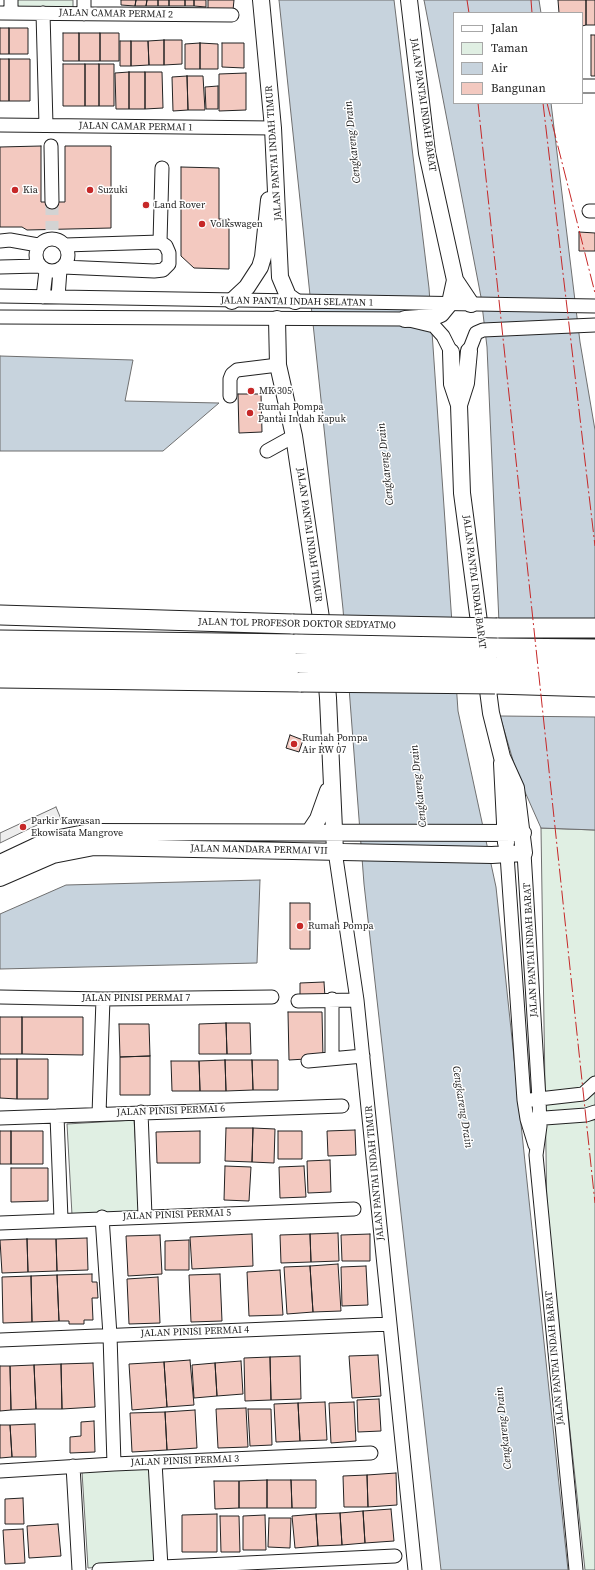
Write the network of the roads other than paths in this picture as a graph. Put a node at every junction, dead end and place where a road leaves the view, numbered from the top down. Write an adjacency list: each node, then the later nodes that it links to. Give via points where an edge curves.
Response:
1 (84, 0): 6 (street)
2 (261, 0): 12 (main road, JALAN PANTAI INDAH TIMUR)
3 (409, 0): 24 (main road, JALAN PANTAI INDAH BARAT, via 427,153)
4 (8, 8): 5 (street, JALAN CAMAR PERMAI 2)
5 (43, 13): 6 (street, JALAN CAMAR PERMAI 2); 11 (street)
6 (84, 14): 7 (street, JALAN CAMAR PERMAI 2)
7 (232, 15)
8 (583, 86): 9 (street)
9 (595, 86)
10 (0, 125): 11 (street, JALAN CAMAR PERMAI 1)
11 (46, 125): 12 (street, JALAN CAMAR PERMAI 1)
12 (273, 128): 15 (main road, JALAN PANTAI INDAH TIMUR)
13 (52, 146): 16 (street)
14 (162, 168): 18 (street)
15 (276, 173): 28 (main road, via 269,197 260,267 247,287); 29 (main road, JALAN PANTAI INDAH TIMUR, via 280,277 288,296)
16 (52, 202)
17 (0, 241): 19 (street, via 10,240)
18 (160, 242): 20 (street); 23 (street, via 170,253 169,264 163,270)
19 (38, 245): 20 (street, via 52,234); 22 (street, via 36,259)
20 (65, 245): 23 (street, via 68,260)
21 (0, 267): 22 (street)
22 (43, 268): 23 (street, via 53,272); 26 (street)
23 (61, 268): 27 (street)
24 (455, 280): 30 (main road, JALAN PANTAI INDAH BARAT); 31 (main road, JALAN PANTAI INDAH BARAT)
25 (0, 296): 26 (street, JALAN PANTAI INDAH SELATAN 1)
26 (43, 297): 27 (street, JALAN PANTAI INDAH SELATAN 1)
27 (58, 297): 28 (street, JALAN PANTAI INDAH SELATAN 1)
28 (232, 301): 29 (street, JALAN PANTAI INDAH SELATAN 1); 36 (street)
29 (299, 301): 34 (street, JALAN PANTAI INDAH SELATAN 1)
30 (450, 303): 31 (street); 34 (main road, via 441,314)
31 (475, 304): 32 (street)
32 (594, 306)
33 (0, 316): 35 (street, JALAN PANTAI INDAH SELATAN 1)
34 (433, 316): 37 (main road); 40 (street)
35 (277, 319): 36 (street, JALAN PANTAI INDAH SELATAN 1); 41 (main road, JALAN PANTAI INDAH TIMUR)
36 (304, 319): 37 (street, JALAN PANTAI INDAH SELATAN 1)
37 (405, 320)
38 (594, 325): 39 (street, via 483,330 476,333)
39 (469, 351): 43 (main road, JALAN PANTAI INDAH BARAT, via 466,383)
40 (451, 352): 43 (main road, JALAN PANTAI INDAH BARAT, via 452,384)
41 (278, 365): 42 (street, via 237,370 230,379); 44 (main road, JALAN PANTAI INDAH TIMUR)
42 (230, 396)
43 (459, 405): 55 (main road, JALAN PANTAI INDAH BARAT, via 466,529 491,713)
44 (294, 436): 45 (street); 56 (main road, JALAN PANTAI INDAH TIMUR, via 321,618)
45 (267, 451)
46 (0, 615): 47 (highway, JALAN TOL PROFESOR DOKTOR SEDYATMO, bridge, via 293,624)
47 (595, 628)
48 (0, 640): 49 (highway, JALAN TOL PROFESOR DOKTOR SEDYATMO, bridge)
49 (595, 649)
50 (0, 659): 52 (highway, bridge, via 298,663)
51 (595, 668): 52 (highway)
52 (496, 675): 53 (highway, bridge, via 300,682); 54 (highway)
53 (0, 678)
54 (595, 687)
55 (502, 757): 59 (main road, JALAN PANTAI INDAH BARAT, via 516,788); 60 (main road, JALAN PANTAI INDAH BARAT, via 502,790)
56 (332, 776): 57 (main road, JALAN PANTAI INDAH TIMUR, via 324,806); 58 (main road, JALAN PANTAI INDAH TIMUR)
57 (310, 832): 58 (main road, JALAN MANDARA PERMAI VII); 64 (main road, JALAN MANDARA PERMAI VII, via 90,832 48,840)
58 (334, 832): 60 (main road, JALAN MANDARA PERMAI VII); 61 (main road, JALAN PANTAI INDAH TIMUR)
59 (523, 833): 60 (main road, JALAN MANDARA PERMAI VII); 62 (main road, JALAN PANTAI INDAH BARAT)
60 (497, 834): 63 (main road, JALAN PANTAI INDAH BARAT)
61 (335, 851): 63 (main road, JALAN MANDARA PERMAI VII); 64 (main road, JALAN MANDARA PERMAI VII, via 94,847); 69 (street, JALAN PANTAI INDAH TIMUR)
62 (524, 853): 63 (main road, JALAN MANDARA PERMAI VII); 75 (street, JALAN PANTAI INDAH BARAT)
63 (499, 855): 76 (street, JALAN PANTAI INDAH BARAT)
64 (0, 866)
65 (0, 997): 67 (street, JALAN PINISI PERMAI 7)
66 (272, 997): 67 (street, JALAN PINISI PERMAI 7)
67 (103, 999): 80 (street)
68 (332, 999): 69 (street); 70 (street); 72 (street)
69 (358, 1000): 71 (street, JALAN PANTAI INDAH TIMUR)
70 (298, 1001)
71 (363, 1056): 72 (street); 89 (street, JALAN PANTAI INDAH TIMUR)
72 (332, 1059): 73 (street)
73 (308, 1061)
74 (595, 1084): 75 (street, via 583,1094)
75 (539, 1099): 76 (street); 83 (street, JALAN PANTAI INDAH BARAT)
76 (524, 1100): 83 (street, JALAN PANTAI INDAH BARAT)
77 (342, 1106): 78 (street, JALAN PINISI PERMAI 6)
78 (141, 1112): 80 (street, JALAN PINISI PERMAI 6); 85 (street)
79 (595, 1112): 83 (street)
80 (99, 1114): 81 (street, JALAN PINISI PERMAI 6)
81 (57, 1116): 82 (street, JALAN PINISI PERMAI 6); 87 (street)
82 (0, 1118)
83 (533, 1119): 103 (street, JALAN PANTAI INDAH BARAT)
84 (354, 1209): 85 (street, JALAN PINISI PERMAI 5)
85 (145, 1216): 86 (street, JALAN PINISI PERMAI 5)
86 (102, 1218): 87 (street, JALAN PINISI PERMAI 5); 90 (street)
87 (61, 1219): 88 (street, JALAN PINISI PERMAI 5)
88 (0, 1223)
89 (390, 1324): 90 (street, JALAN PINISI PERMAI 4); 102 (street, JALAN PANTAI INDAH TIMUR)
90 (110, 1335): 91 (street, JALAN PINISI PERMAI 4); 94 (street)
91 (0, 1340)
92 (370, 1453): 93 (street, JALAN PINISI PERMAI 3)
93 (155, 1462): 94 (street, JALAN PINISI PERMAI 3); 98 (street)
94 (114, 1464): 95 (street, JALAN PINISI PERMAI 3)
95 (73, 1466): 96 (street, JALAN PINISI PERMAI 3); 99 (street)
96 (0, 1471)
97 (395, 1556): 98 (street)
98 (161, 1567): 101 (street)
99 (80, 1570)
100 (99, 1570): 101 (street)
101 (116, 1570)
102 (415, 1570)
103 (576, 1570)

